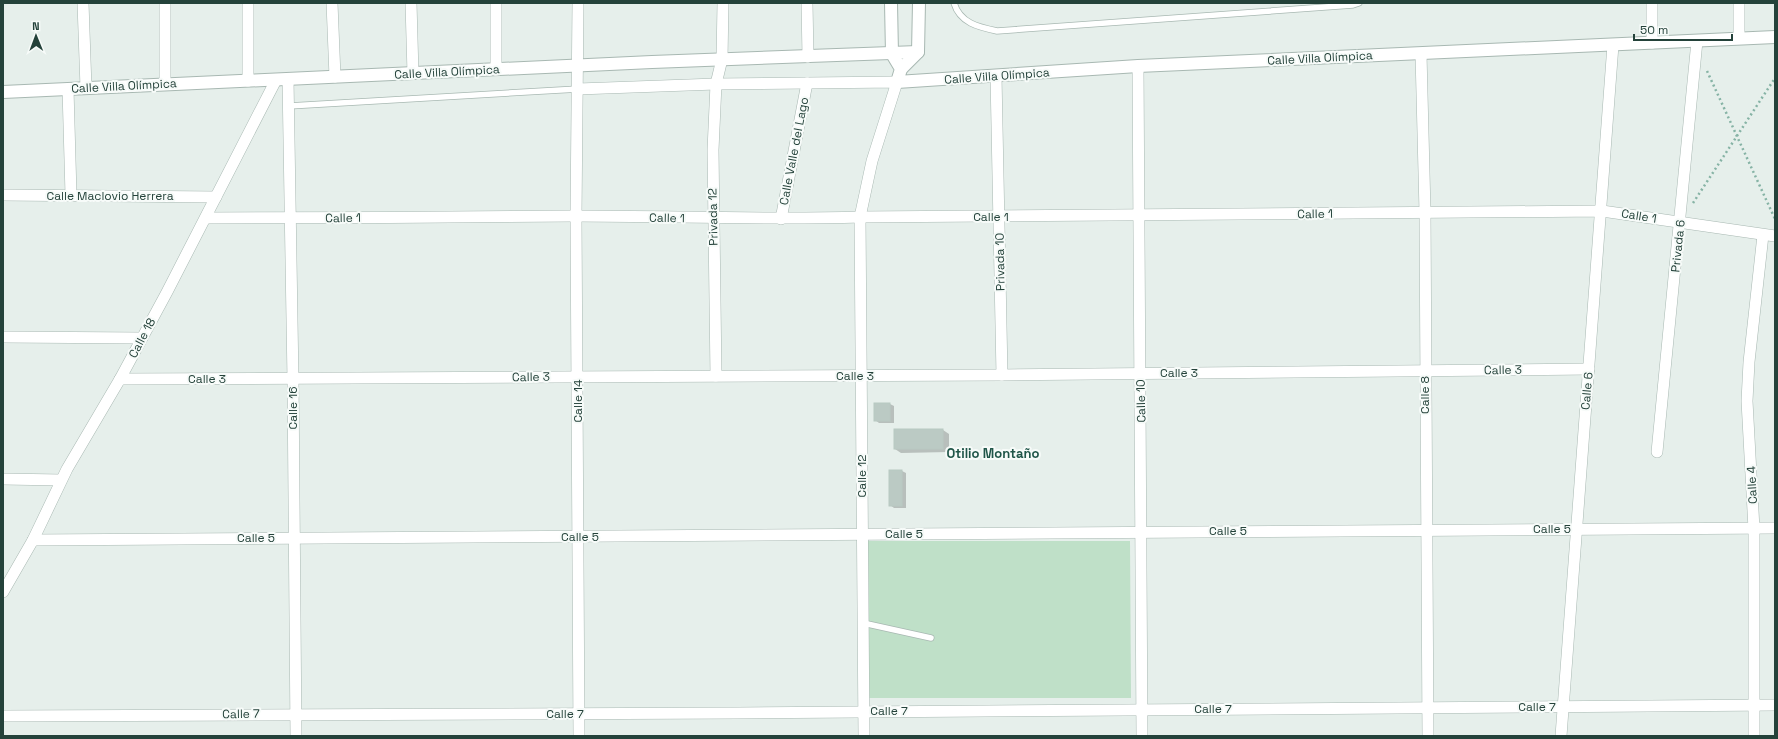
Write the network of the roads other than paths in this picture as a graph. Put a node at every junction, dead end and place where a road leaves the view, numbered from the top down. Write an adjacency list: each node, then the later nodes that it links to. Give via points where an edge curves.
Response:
1 (83, 3): 39 (street)
2 (165, 3): 37 (street)
3 (248, 3): 34 (street)
4 (332, 3): 32 (street)
5 (411, 3): 30 (street)
6 (496, 3): 29 (street)
7 (578, 3): 26 (street, Calle 14)
8 (723, 3): 25 (street, Privada 12)
9 (807, 3): 24 (street)
10 (891, 3): 22 (street)
11 (919, 3): 21 (street)
12 (954, 3): 13 (lane, via 964,20 978,27 997,31)
13 (1358, 3)
14 (1652, 3): 19 (street)
15 (1739, 3): 17 (street)
16 (1775, 37): 17 (street, Calle Villa Olímpica)
17 (1739, 38): 18 (street, Calle Villa Olímpica)
18 (1697, 41): 19 (street, Calle Villa Olímpica); 57 (street, Privada 6)
19 (1652, 43): 20 (street, Calle Villa Olímpica)
20 (1613, 45): 23 (street, Calle Villa Olímpica); 47 (street, Calle 6)
21 (918, 52): 22 (street, Calle Villa Olímpica); 28 (street)
22 (892, 54): 24 (street, Calle Villa Olímpica); 28 (street)
23 (1422, 54): 27 (street, Calle Villa Olímpica); 48 (street, Calle 8)
24 (808, 57): 25 (street, Calle Villa Olímpica)
25 (722, 60): 26 (street, Calle Villa Olímpica); 38 (street, Privada 12)
26 (579, 66): 29 (street, Calle Villa Olímpica); 41 (street, Calle 14)
27 (1138, 66): 31 (street, Calle Villa Olímpica); 50 (street, Calle 10)
28 (901, 69): 35 (street)
29 (496, 70): 30 (street, Calle Villa Olímpica)
30 (413, 74): 32 (street, Calle Villa Olímpica)
31 (996, 76): 35 (street, Calle Villa Olímpica); 52 (street, Privada 10)
32 (335, 77): 33 (street, Calle Villa Olímpica)
33 (282, 80): 34 (street, Calle Villa Olímpica); 43 (street, Calle 16); 46 (street, Calle 18)
34 (248, 81): 37 (street, Calle Villa Olímpica)
35 (897, 82): 36 (street); 51 (street, Calle 12, via 872,161)
36 (807, 83): 38 (street); 56 (street, Calle Valle del Lago)
37 (165, 84): 39 (street, Calle Villa Olímpica)
38 (716, 84): 41 (street); 55 (street, Privada 12)
39 (86, 88): 40 (street, Calle Villa Olímpica)
40 (68, 89): 42 (street, Calle Villa Olímpica); 45 (street)
41 (578, 89): 43 (lane); 49 (street, Calle 14)
42 (3, 92)
43 (289, 106): 54 (street, Calle 16)
44 (3, 195): 45 (street, Calle Maclovio Herrera)
45 (70, 195): 46 (street, Calle Maclovio Herrera)
46 (216, 196): 53 (street, Calle 18)
47 (1602, 211): 48 (street, Calle 1); 57 (street, Calle 1); 62 (street, Calle 6)
48 (1425, 212): 50 (street, Calle 1); 63 (street, Calle 8)
49 (576, 216): 54 (street, Calle 1); 55 (street, Calle 1); 68 (street, Calle 14)
50 (1139, 216): 52 (street, Calle 1); 64 (street, Calle 10)
51 (860, 217): 52 (street, Calle 1); 56 (street, Calle 1); 67 (street, Calle 12)
52 (1000, 217): 65 (street, Privada 10)
53 (206, 218): 54 (street, Calle 1); 61 (street, Calle 18)
54 (291, 219): 70 (street, Calle 16)
55 (713, 219): 56 (street, Calle 1); 66 (street, Privada 12)
56 (781, 219)
57 (1680, 223): 58 (street, Calle 1); 71 (street, Privada 6)
58 (1763, 235): 59 (street, Calle 1); 76 (street, Calle 4, via 1748,362 1747,401)
59 (1775, 236)
60 (3, 337): 61 (street)
61 (141, 338): 69 (street, Calle 18)
62 (1589, 369): 63 (street, Calle 3); 75 (street, Calle 6)
63 (1425, 371): 64 (street, Calle 3); 77 (street, Calle 8)
64 (1141, 373): 65 (street, Calle 3); 78 (street, Calle 10)
65 (1002, 375): 67 (street, Calle 3)
66 (716, 376): 67 (street, Calle 3); 68 (street, Calle 3)
67 (861, 376): 79 (street, Calle 12)
68 (578, 377): 70 (street, Calle 3); 80 (street, Calle 14)
69 (120, 379): 70 (street, Calle 3); 73 (street, Calle 18)
70 (293, 380): 81 (street, Calle 16)
71 (1657, 452)
72 (3, 479): 73 (street)
73 (61, 480): 82 (street, Calle 18)
74 (1775, 528): 76 (street, Calle 5)
75 (1576, 529): 76 (street, Calle 5); 77 (street, Calle 5); 88 (street, Calle 6)
76 (1754, 529): 86 (street, Calle 4)
77 (1426, 530): 78 (street, Calle 5); 89 (street, Calle 8)
78 (1142, 532): 79 (street, Calle 5); 90 (street, Calle 10)
79 (862, 534): 80 (street, Calle 5); 84 (street, Calle 12)
80 (578, 537): 81 (street, Calle 5); 93 (street, Calle 14)
81 (293, 538): 82 (street, Calle 5); 92 (street, Calle 16)
82 (33, 540): 83 (street, Calle 18)
83 (3, 592)
84 (863, 623): 85 (lane); 91 (street, Calle 12)
85 (931, 638)
86 (1754, 705): 87 (street, Calle 7); 88 (street, Calle 7); 101 (street, Calle 4)
87 (1775, 705)
88 (1563, 707): 89 (street, Calle 7); 100 (street, Calle 6)
89 (1428, 708): 90 (street, Calle 7); 99 (street, Calle 8)
90 (1143, 710): 91 (street, Calle 7); 98 (street, Calle 10)
91 (864, 711): 93 (street, Calle 7); 97 (street, Calle 12)
92 (295, 714): 93 (street, Calle 7); 94 (street, Calle 7); 95 (street, Calle 16)
93 (579, 714): 96 (street, Calle 14)
94 (3, 716)
95 (296, 736)
96 (579, 736)
97 (864, 736)
98 (1142, 736)
99 (1428, 736)
100 (1560, 736)
101 (1754, 736)

